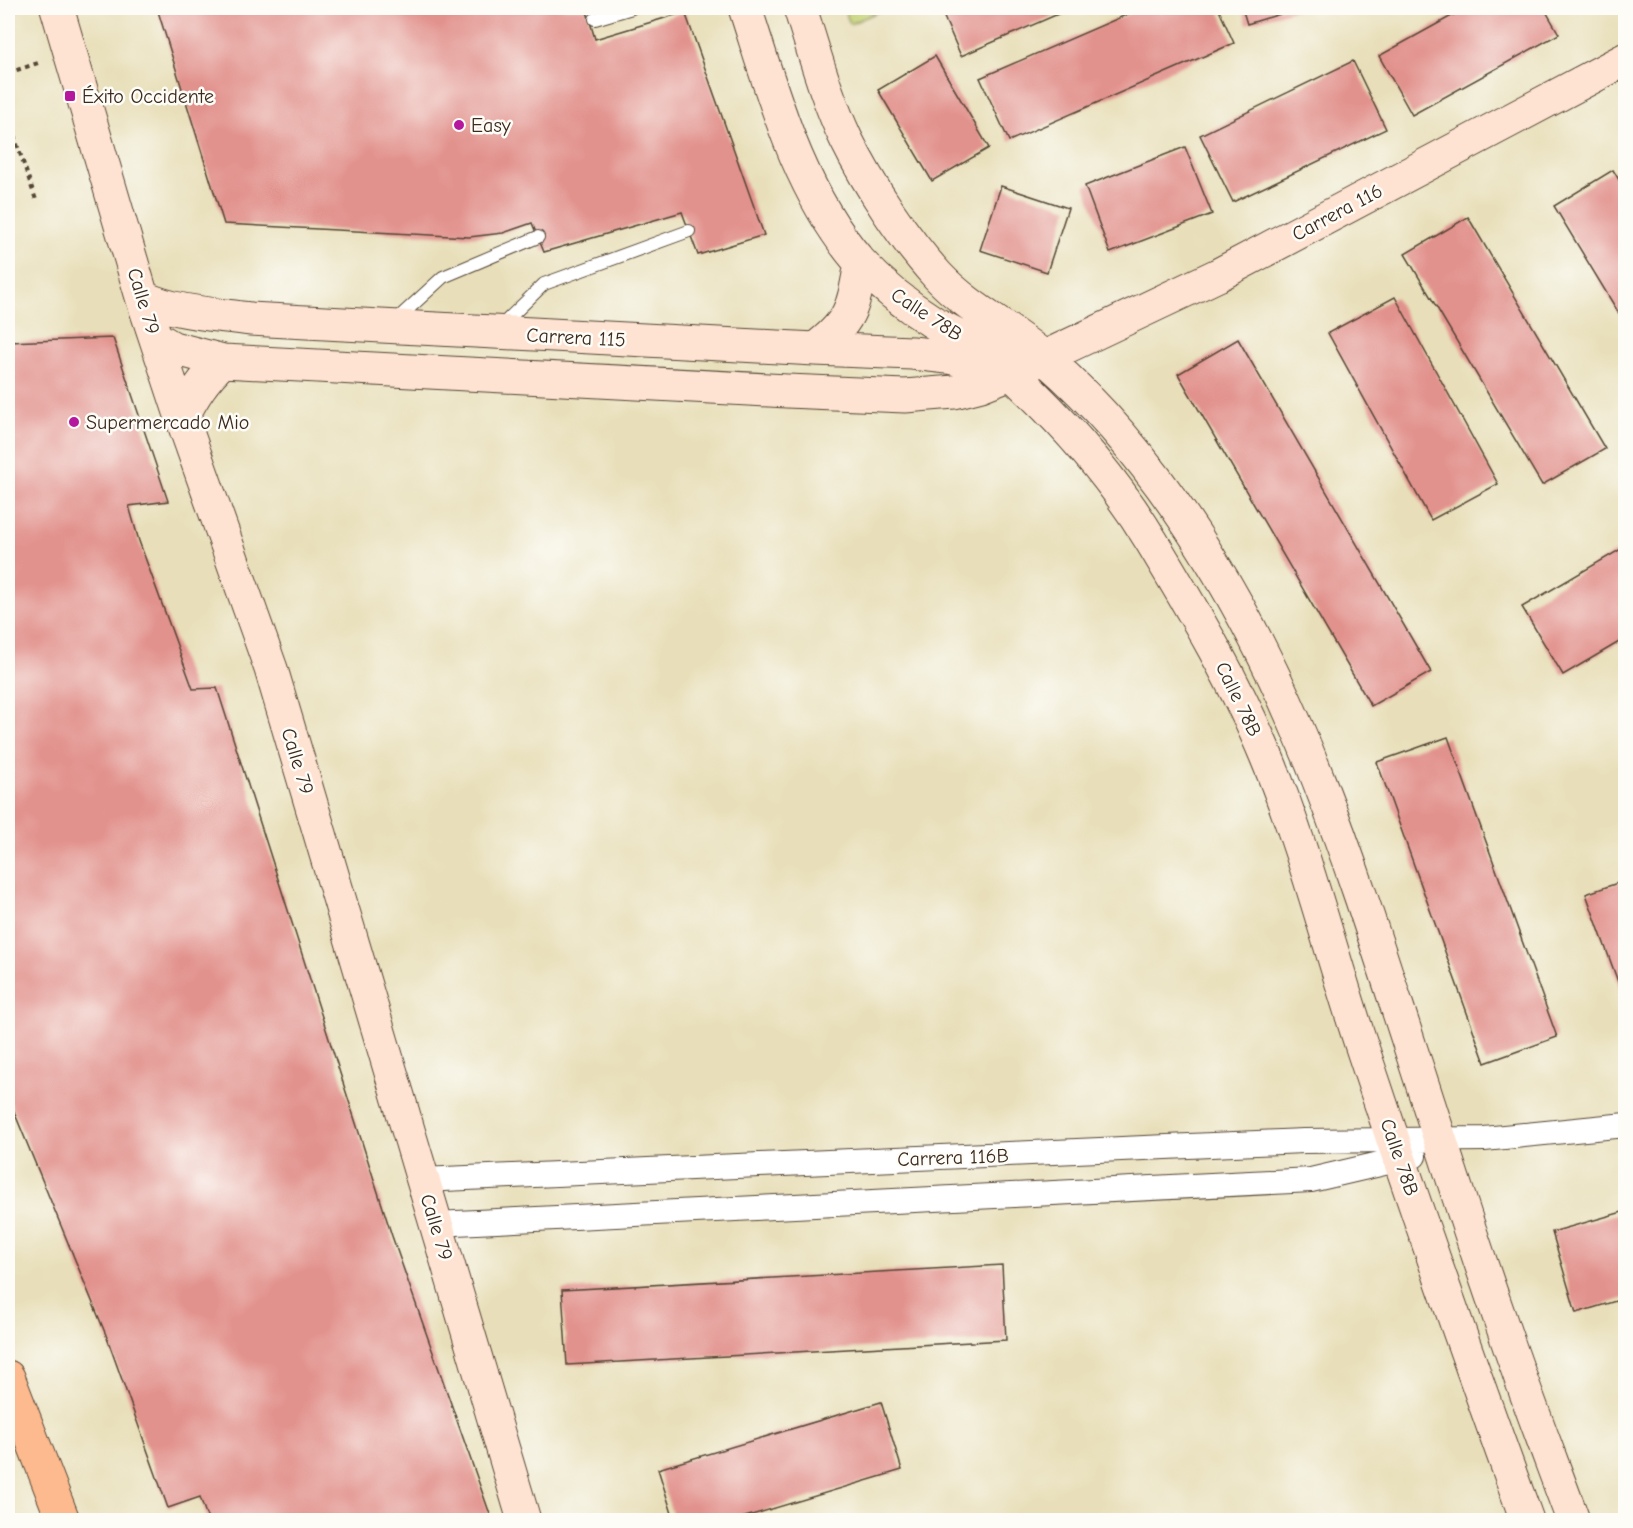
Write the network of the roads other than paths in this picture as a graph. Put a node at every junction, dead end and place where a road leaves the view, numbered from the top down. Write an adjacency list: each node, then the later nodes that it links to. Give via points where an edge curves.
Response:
1 (57, 8): 10 (street, Calle 79)
2 (632, 8): 5 (lane)
3 (744, 8): 9 (street, Calle 78B, via 794,153)
4 (800, 8): 15 (street, Calle 78B, via 824,85 846,138 885,205 947,285)
5 (595, 19)
6 (1626, 59): 15 (street, Carrera 116, via 1218,275)
7 (689, 231): 12 (lane, via 544,284)
8 (538, 237): 11 (lane, via 443,277)
9 (861, 262): 14 (street, via 845,322); 17 (street, Calle 78B, via 911,308 993,356)
10 (142, 297): 11 (street, Carrera 115, via 183,311 250,319); 13 (street, Calle 79)
11 (388, 326): 12 (street, Carrera 115)
12 (495, 332): 14 (street, Carrera 115)
13 (156, 338): 16 (street, via 173,348); 18 (street, Calle 79)
14 (816, 350): 17 (street, Carrera 115, via 948,357)
15 (1044, 357): 17 (street); 20 (street, Calle 78B, via 1134,449 1211,561 1254,635 1329,802)
16 (223, 361): 17 (street, via 905,396 954,392); 18 (street, via 198,387)
17 (1011, 373): 21 (street, Calle 78B, via 1065,425 1120,493 1226,669 1286,806)
18 (182, 418): 22 (street, Calle 79, via 271,669)
19 (1626, 1125): 20 (street, Carrera 116B)
20 (1442, 1144): 21 (street, Carrera 116B); 28 (street, Calle 78B)
21 (1397, 1149): 22 (street, Carrera 116B, via 1292,1142); 23 (street, Carrera 116B, via 1311,1180); 27 (street, Calle 78B)
22 (422, 1180): 23 (street, Calle 79)
23 (436, 1224): 26 (street, Calle 79)
24 (8, 1377): 25 (highway)
25 (63, 1521)
26 (524, 1521)
27 (1527, 1521)
28 (1573, 1521)

